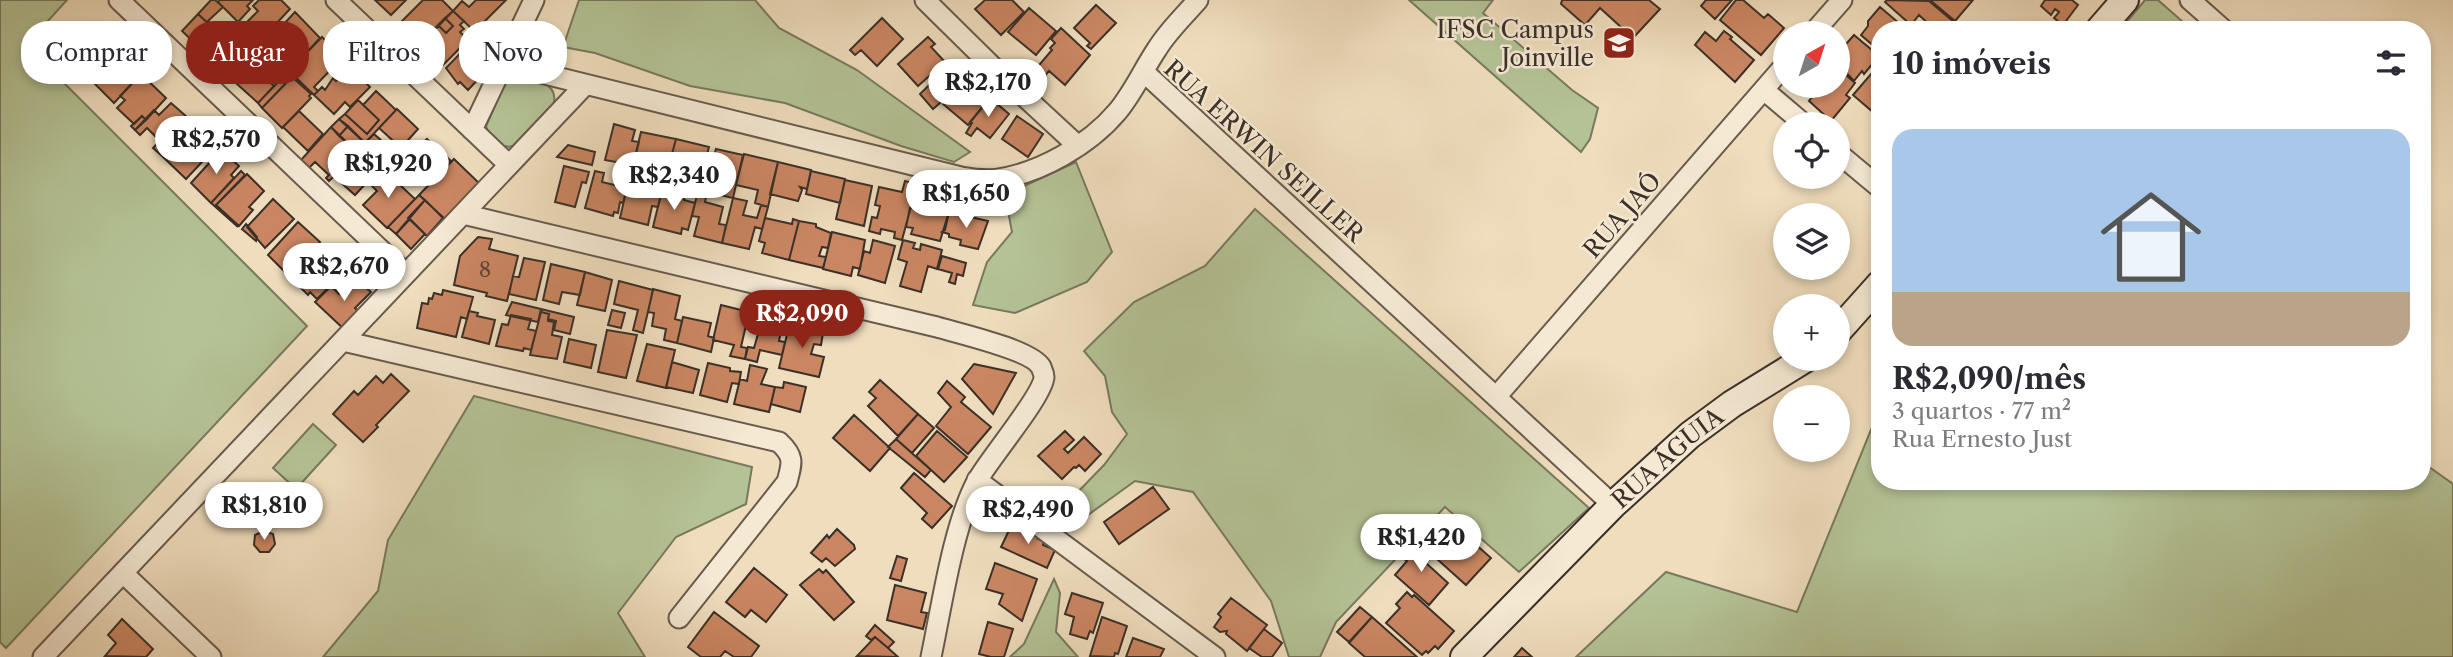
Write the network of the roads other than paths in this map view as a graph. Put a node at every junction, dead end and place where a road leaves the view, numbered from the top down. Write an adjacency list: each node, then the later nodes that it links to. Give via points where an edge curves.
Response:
1 (119, 0): 26 (street)
2 (336, 0): 20 (street)
3 (534, 0): 9 (street)
4 (925, 0): 21 (street)
5 (1198, 0): 13 (street, via 1167,35)
6 (1842, 0): 10 (street)
7 (2125, 0): 11 (street)
8 (2190, 0): 12 (street)
9 (524, 21)
10 (1824, 21)
11 (2107, 21)
12 (2214, 21)
13 (1145, 72): 21 (street, RUA ERWIN SEILLER, via 1115,114); 31 (street, RUA ERWIN SEILLER)
14 (1773, 79): 18 (street, RUA JAÓ)
15 (567, 80): 17 (street, RUA ERWIN SEILLER)
16 (494, 84): 20 (street)
17 (585, 85): 21 (street, RUA ERWIN SEILLER, via 978,180 1012,176); 23 (street)
18 (1764, 90): 19 (street); 31 (street, RUA JAÓ)
19 (1790, 112)
20 (472, 130): 23 (street)
21 (1078, 146)
22 (1850, 163): 24 (street)
23 (509, 165): 25 (street)
24 (1871, 180)
25 (463, 214): 26 (street); 32 (street, via 937,327 1031,358 1040,365 1044,378)
26 (406, 275): 29 (street)
27 (1871, 294): 28 (street)
28 (1850, 318)
29 (343, 341): 34 (street); 35 (street, via 779,442 789,451 792,464 787,482)
30 (1786, 371): 33 (street, RUA ÁGUIA, via 1710,419)
31 (1496, 397): 33 (street, RUA ERWIN SEILLER)
32 (977, 480): 38 (street, via 954,552); 39 (street)
33 (1613, 505): 40 (street, RUA ÁGUIA)
34 (123, 573): 36 (street); 37 (street)
35 (679, 618)
36 (44, 657)
37 (211, 657)
38 (931, 657)
39 (1215, 657)
40 (1464, 657)

